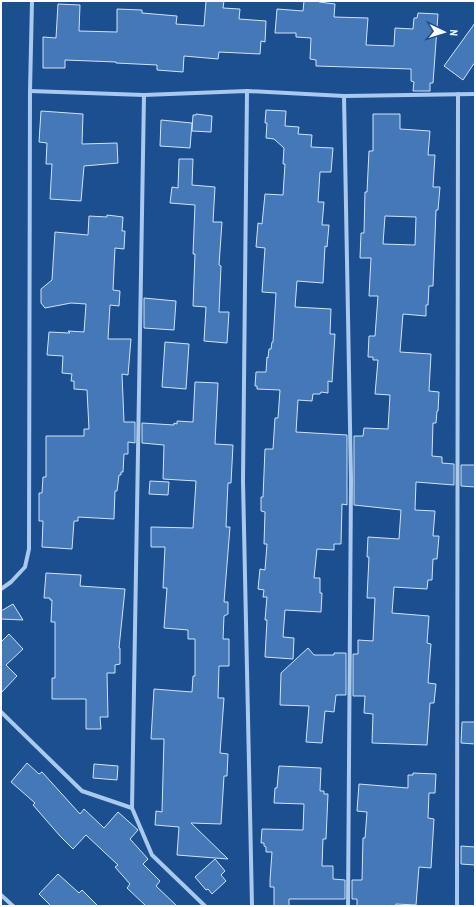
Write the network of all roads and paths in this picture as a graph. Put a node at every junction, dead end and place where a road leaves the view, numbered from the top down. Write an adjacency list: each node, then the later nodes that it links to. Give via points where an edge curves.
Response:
1 (32, 1): 2 (street)
2 (30, 91): 6 (street); 8 (street, via 29,549 25,567 11,582)
3 (247, 91): 6 (street); 7 (street); 14 (street, via 244,481)
4 (458, 94): 5 (street); 7 (street); 16 (street)
5 (475, 94)
6 (144, 95): 10 (street)
7 (344, 96): 15 (street, via 352,480)
8 (1, 588)
9 (1, 712): 10 (street, via 82,791)
10 (132, 808): 13 (street, via 152,855)
11 (1, 896): 12 (street)
12 (13, 906)
13 (205, 906)
14 (252, 906)
15 (348, 906)
16 (457, 906)

